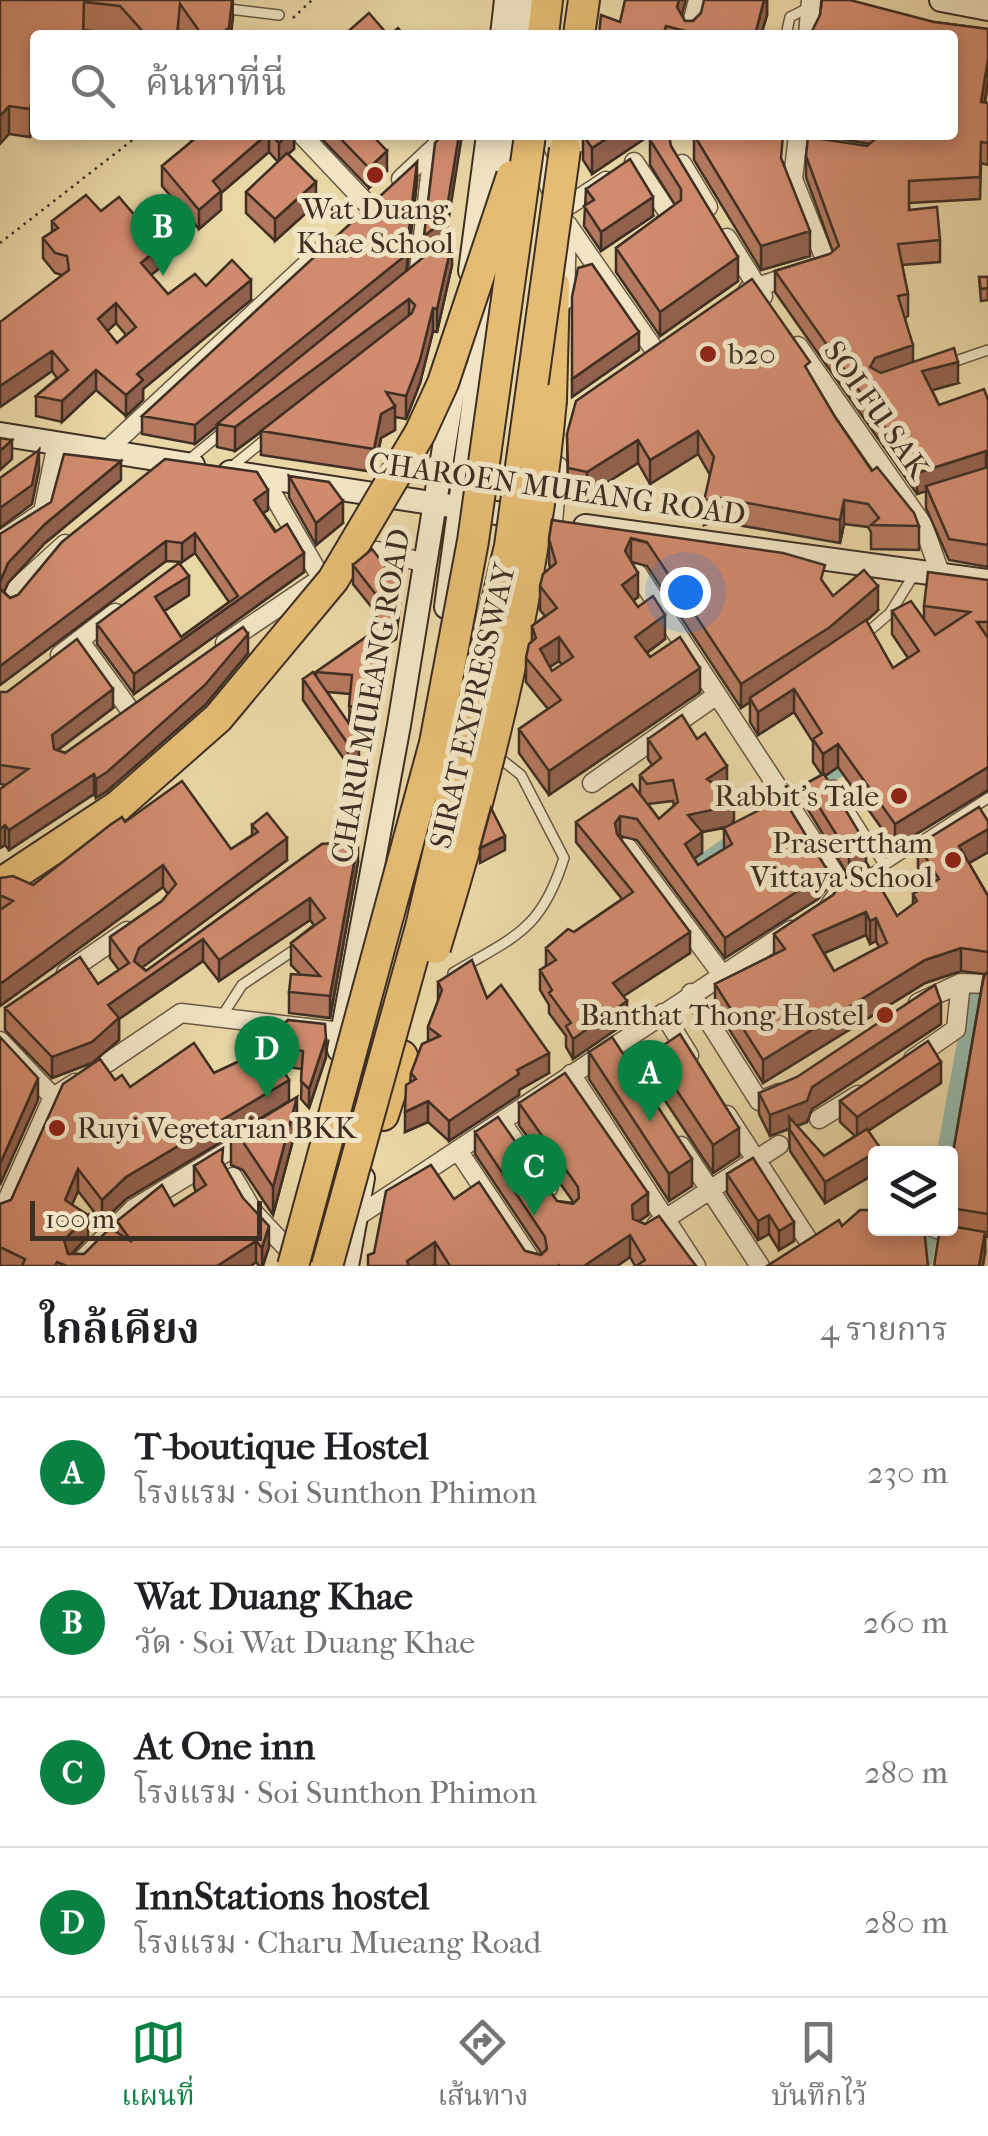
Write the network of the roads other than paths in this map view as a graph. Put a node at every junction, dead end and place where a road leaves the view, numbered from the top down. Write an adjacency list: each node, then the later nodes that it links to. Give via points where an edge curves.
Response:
1 (506, 0): 11 (main road)
2 (526, 0): 12 (main road)
3 (547, 0): 13 (highway)
4 (584, 0): 14 (highway)
5 (698, 0): 15 (street)
6 (941, 0): 9 (main road)
7 (811, 3): 16 (lane, via 790,18); 17 (street)
8 (210, 6): 10 (lane)
9 (983, 6)
10 (282, 19)
11 (503, 30)
12 (523, 30)
13 (544, 30)
14 (580, 30)
15 (690, 30)
16 (787, 30)
17 (808, 30)
18 (305, 140): 29 (street)
19 (442, 140): 27 (street)
20 (487, 140): 51 (main road, CHARU MUEANG ROAD)
21 (508, 140): 52 (main road, CHARU MUEANG ROAD)
22 (525, 140): 75 (highway, bridge, via 444,383 333,580 218,718 118,806)
23 (527, 140): 113 (highway, SIRAT EXPRESSWAY, bridge, via 518,246 435,743)
24 (529, 140): 30 (street)
25 (566, 140): 30 (highway, SIRAT EXPRESSWAY, bridge)
26 (797, 142): 34 (street, via 793,180 827,264)
27 (428, 153): 29 (street); 33 (lane)
28 (682, 164): 34 (street)
29 (356, 220): 46 (street)
30 (559, 225): 31 (street, via 640,157 670,215); 39 (street, via 604,265 650,360); 53 (street, via 570,415); 101 (highway, bridge, via 552,400 518,641 467,846); 115 (highway, SIRAT EXPRESSWAY, bridge, via 510,546 426,909)
31 (640, 240)
32 (430, 264): 33 (lane)
33 (414, 276): 35 (lane)
34 (755, 285): 36 (street); 37 (street)
35 (398, 289)
36 (739, 297)
37 (778, 317)
38 (789, 333): 57 (street, SOI FU SAK, via 918,502 932,543)
39 (674, 344)
40 (988, 350): 41 (lane)
41 (942, 366)
42 (230, 426): 48 (lane)
43 (0, 434): 45 (main road, CHAROEN MUEANG ROAD)
44 (273, 434): 49 (lane)
45 (50, 442): 46 (main road, CHAROEN MUEANG ROAD); 47 (street); 55 (street, via 43,512)
46 (106, 451): 48 (main road, CHAROEN MUEANG ROAD)
47 (26, 462)
48 (167, 466): 49 (main road, CHAROEN MUEANG ROAD)
49 (227, 471): 50 (main road, CHAROEN MUEANG ROAD)
50 (263, 477): 51 (main road, CHAROEN MUEANG ROAD); 59 (street)
51 (434, 504): 52 (main road, CHAROEN MUEANG ROAD); 56 (main road, CHARU MUEANG ROAD)
52 (461, 508): 53 (main road, CHAROEN MUEANG ROAD); 101 (main road, CHARU MUEANG ROAD, via 440,710)
53 (554, 522): 57 (main road, CHAROEN MUEANG ROAD)
54 (78, 533): 61 (street, via 12,592)
55 (0, 541)
56 (426, 563): 59 (street, via 377,551); 87 (main road, CHARU MUEANG ROAD, via 365,851)
57 (928, 572): 60 (main road, CHAROEN MUEANG ROAD); 64 (lane)
58 (637, 573): 67 (street)
59 (320, 576): 65 (street)
60 (988, 581)
61 (10, 606)
62 (126, 606): 63 (street)
63 (78, 640): 66 (street); 68 (street, via 123,715)
64 (850, 645)
65 (209, 654)
66 (38, 672)
67 (718, 695): 70 (street); 76 (street, via 742,717 777,787 836,876)
68 (146, 699)
69 (462, 728): 79 (lane, via 522,775 564,858 547,905 526,929)
70 (592, 783)
71 (834, 785): 74 (lane)
72 (988, 798): 74 (lane)
73 (627, 846): 80 (street)
74 (885, 866): 76 (lane)
75 (0, 884)
76 (839, 892): 80 (street, via 826,908)
77 (139, 923): 82 (street)
78 (300, 945): 85 (lane, via 242,985)
79 (453, 972)
80 (721, 973): 83 (street)
81 (974, 983): 86 (street); 89 (street, via 956,1029)
82 (46, 987)
83 (691, 993): 84 (street); 91 (street, via 759,1101)
84 (663, 1013): 90 (street, via 620,1053); 100 (street)
85 (222, 1016): 87 (street); 93 (street, via 176,1014)
86 (896, 1017)
87 (342, 1032): 114 (main road, CHARU MUEANG ROAD)
88 (0, 1041): 93 (street)
89 (899, 1068)
90 (571, 1074): 95 (street); 107 (street)
91 (798, 1081)
92 (867, 1088): 94 (street)
93 (53, 1097): 105 (street)
94 (819, 1119)
95 (502, 1123): 99 (street); 104 (street)
96 (667, 1125): 103 (street)
97 (266, 1128): 112 (street, via 133,1208)
98 (780, 1145): 100 (street)
99 (459, 1152): 106 (street); 117 (street)
100 (756, 1161): 103 (street); 111 (street)
101 (364, 1171): 106 (main road, CHARU MUEANG ROAD)
102 (233, 1176): 114 (street, via 254,1212)
103 (710, 1189): 107 (street); 119 (street)
104 (556, 1200)
105 (0, 1216)
106 (358, 1216): 116 (main road, CHARU MUEANG ROAD)
107 (664, 1220): 108 (street); 118 (street)
108 (643, 1233)
109 (938, 1236): 110 (lane)
110 (957, 1240)
111 (810, 1244)
112 (76, 1266)
113 (293, 1266)
114 (305, 1266)
115 (327, 1266)
116 (347, 1266)
117 (536, 1266)
118 (696, 1266)
119 (760, 1266)

